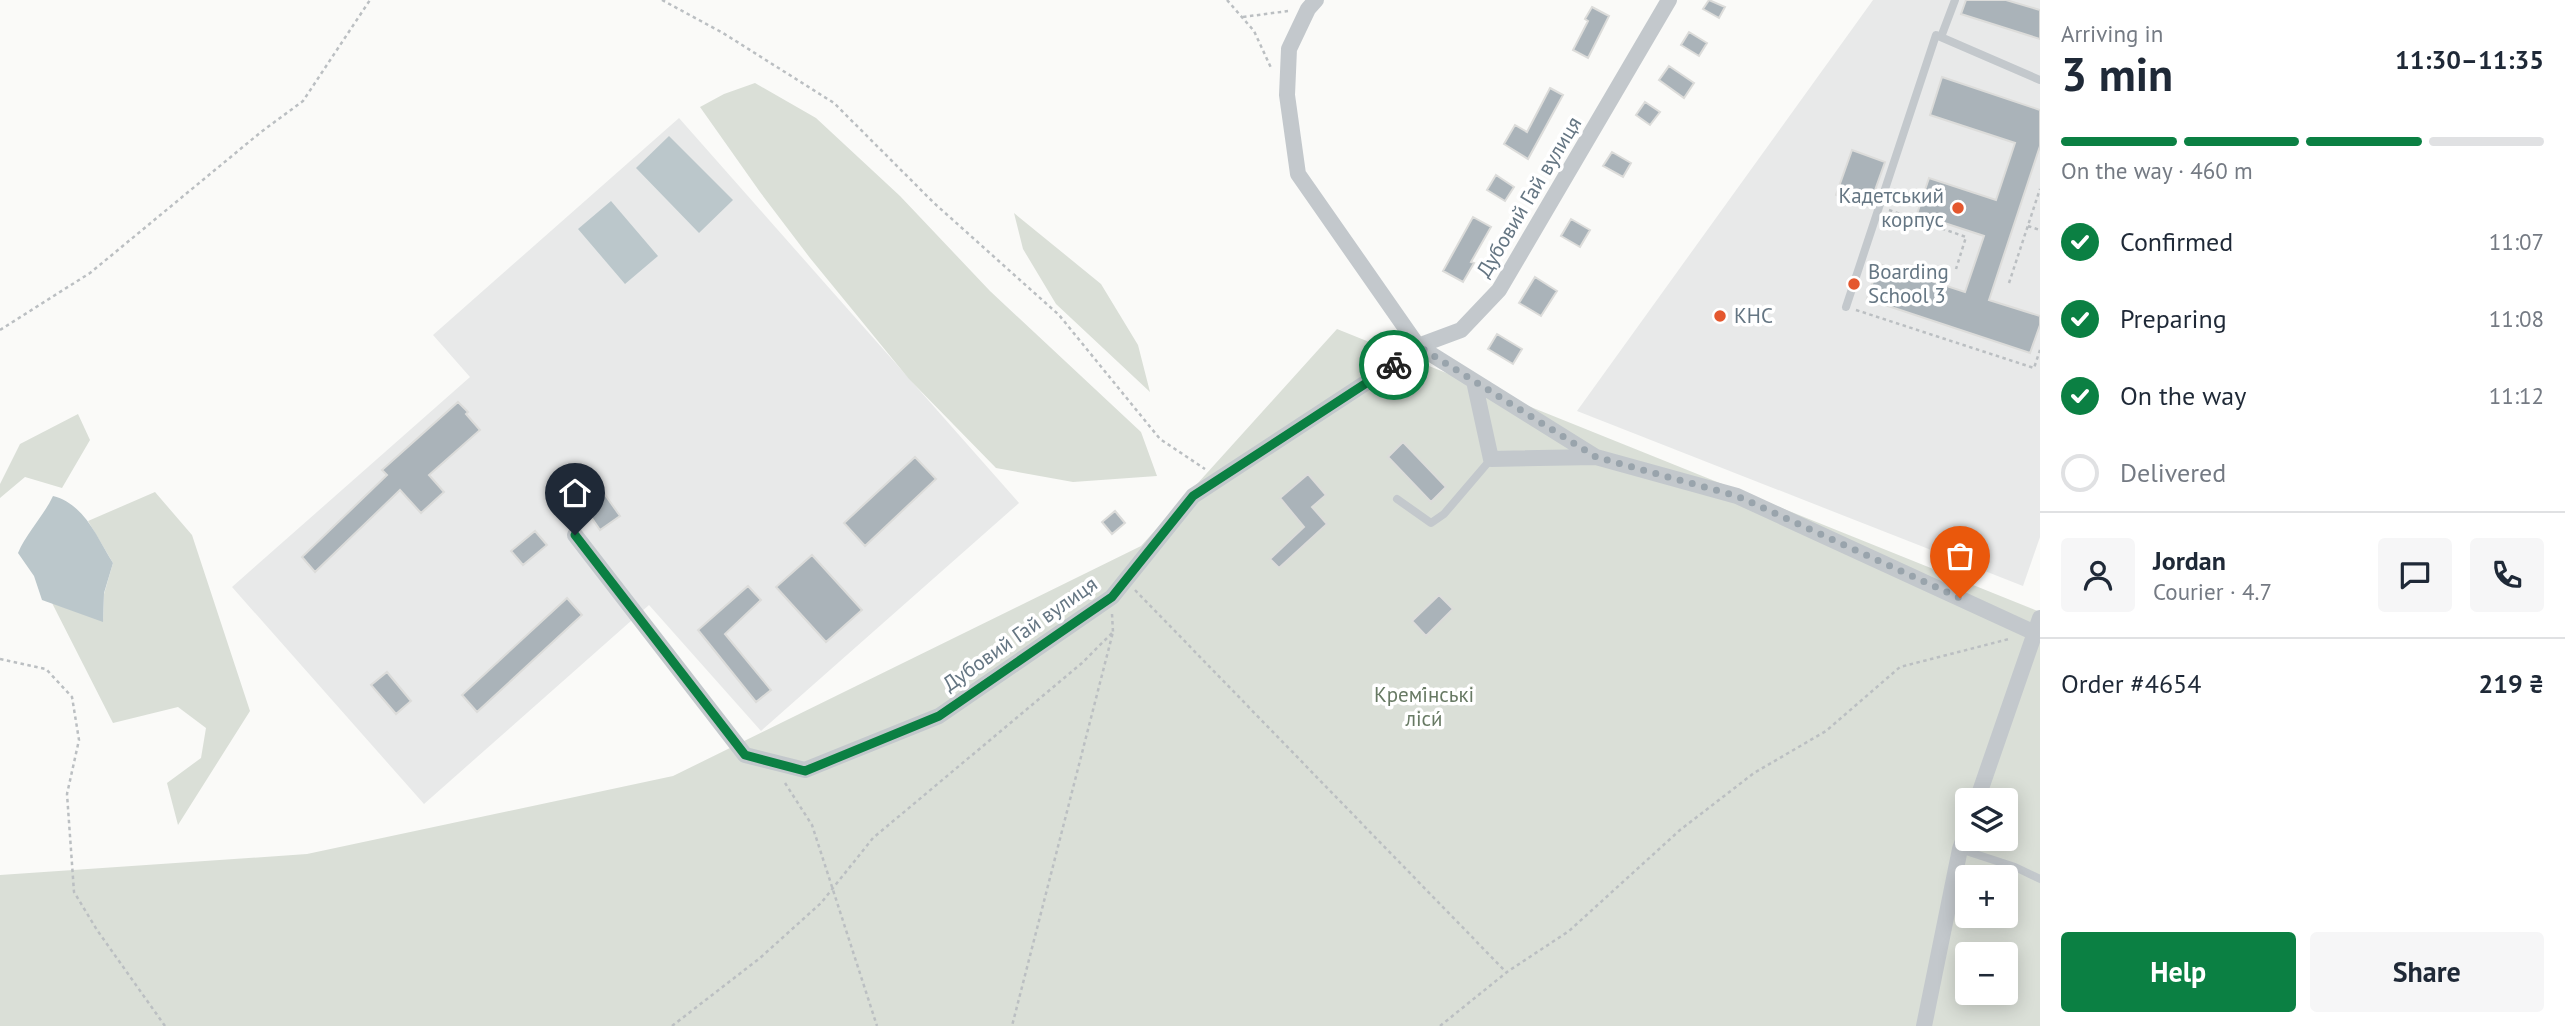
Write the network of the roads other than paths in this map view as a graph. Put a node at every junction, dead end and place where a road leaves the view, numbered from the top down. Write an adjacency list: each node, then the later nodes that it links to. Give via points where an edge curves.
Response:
1 (1669, 0): 7 (street, Дубовий Гай вулиця, via 1499,290 1461,330)
2 (1955, 0): 4 (lane)
3 (1307, 5): 7 (street, via 1289,50 1287,94 1298,174)
4 (1941, 37): 5 (lane); 6 (lane, via 1936,35)
5 (2040, 79)
6 (1846, 307)
7 (1418, 346): 8 (street); 12 (street, Дубовий Гай вулиця, via 1193,496 1112,597 939,716 805,771 745,755)
8 (1474, 381): 9 (street); 10 (street)
9 (1596, 457): 10 (street); 13 (street, via 1737,496)
10 (1491, 459): 11 (lane, via 1431,523)
11 (1398, 499)
12 (575, 535)
13 (2037, 625): 14 (street)
14 (1981, 788)
15 (1960, 851): 18 (street)
16 (1966, 851): 17 (lane)
17 (2040, 879)
18 (1924, 1026)

